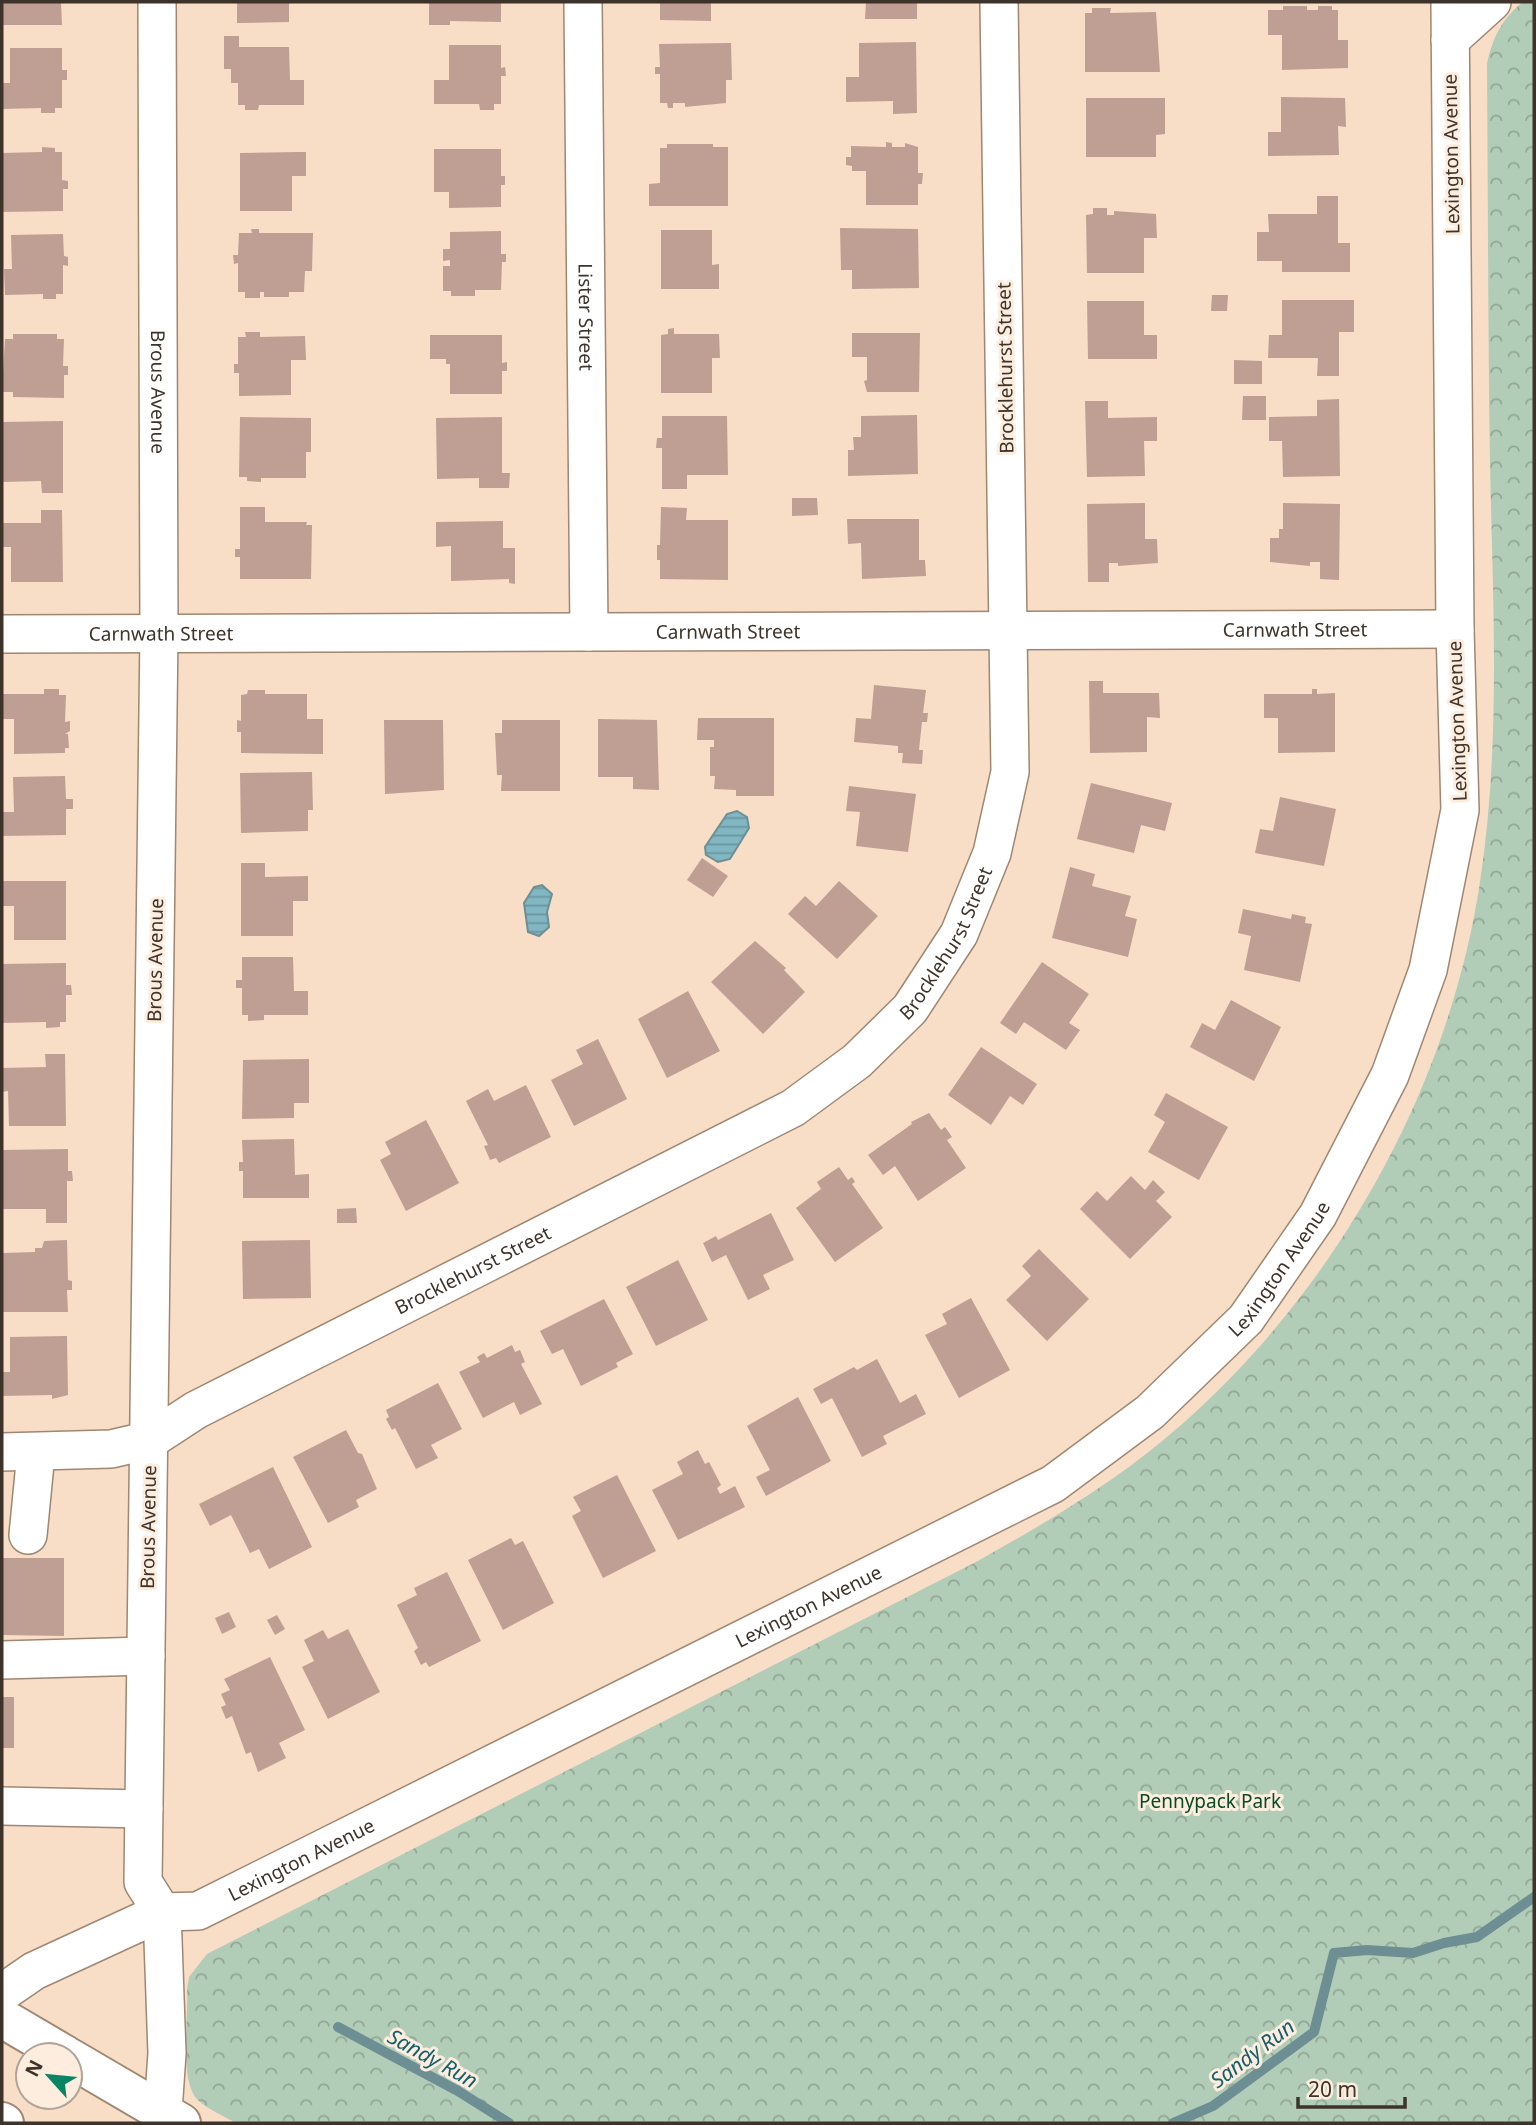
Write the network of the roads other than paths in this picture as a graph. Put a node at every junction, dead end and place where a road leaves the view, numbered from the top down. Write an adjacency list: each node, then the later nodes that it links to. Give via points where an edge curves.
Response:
1 (157, 2): 11 (street, Brous Avenue)
2 (583, 2): 9 (street, Lister Street)
3 (999, 2): 8 (street, Brocklehurst Street)
4 (1450, 2): 6 (street, Lexington Avenue)
5 (1492, 2): 6 (street)
6 (1450, 40): 7 (street, Lexington Avenue)
7 (1455, 629): 8 (street, Carnwath Street); 19 (street, Lexington Avenue, via 1460,810 1428,970 1390,1075 1318,1215 1246,1319 1150,1412 1053,1484 198,1912)
8 (1008, 631): 9 (street, Carnwath Street); 12 (street, Brocklehurst Street, via 1010,772 992,853 952,944 910,1009 857,1061 793,1108 196,1410)
9 (589, 632): 11 (street, Carnwath Street)
10 (2, 634): 11 (street, Carnwath Street)
11 (159, 634): 12 (street, Brous Avenue)
12 (150, 1440): 13 (street, via 111,1449); 15 (street, Brous Avenue)
13 (19, 1452): 14 (street)
14 (28, 1535)
15 (146, 1656): 16 (street); 18 (street, Brous Avenue)
16 (2, 1660)
17 (2, 1806): 18 (street)
18 (144, 1809): 19 (street, Brous Avenue, via 143,1882)
19 (162, 1912): 20 (street, Lexington Avenue, via 34,1971); 24 (street)
20 (2, 1993)
21 (2, 2018): 22 (highway)
22 (41, 2041)
23 (84, 2066): 24 (highway)
24 (172, 2118)

